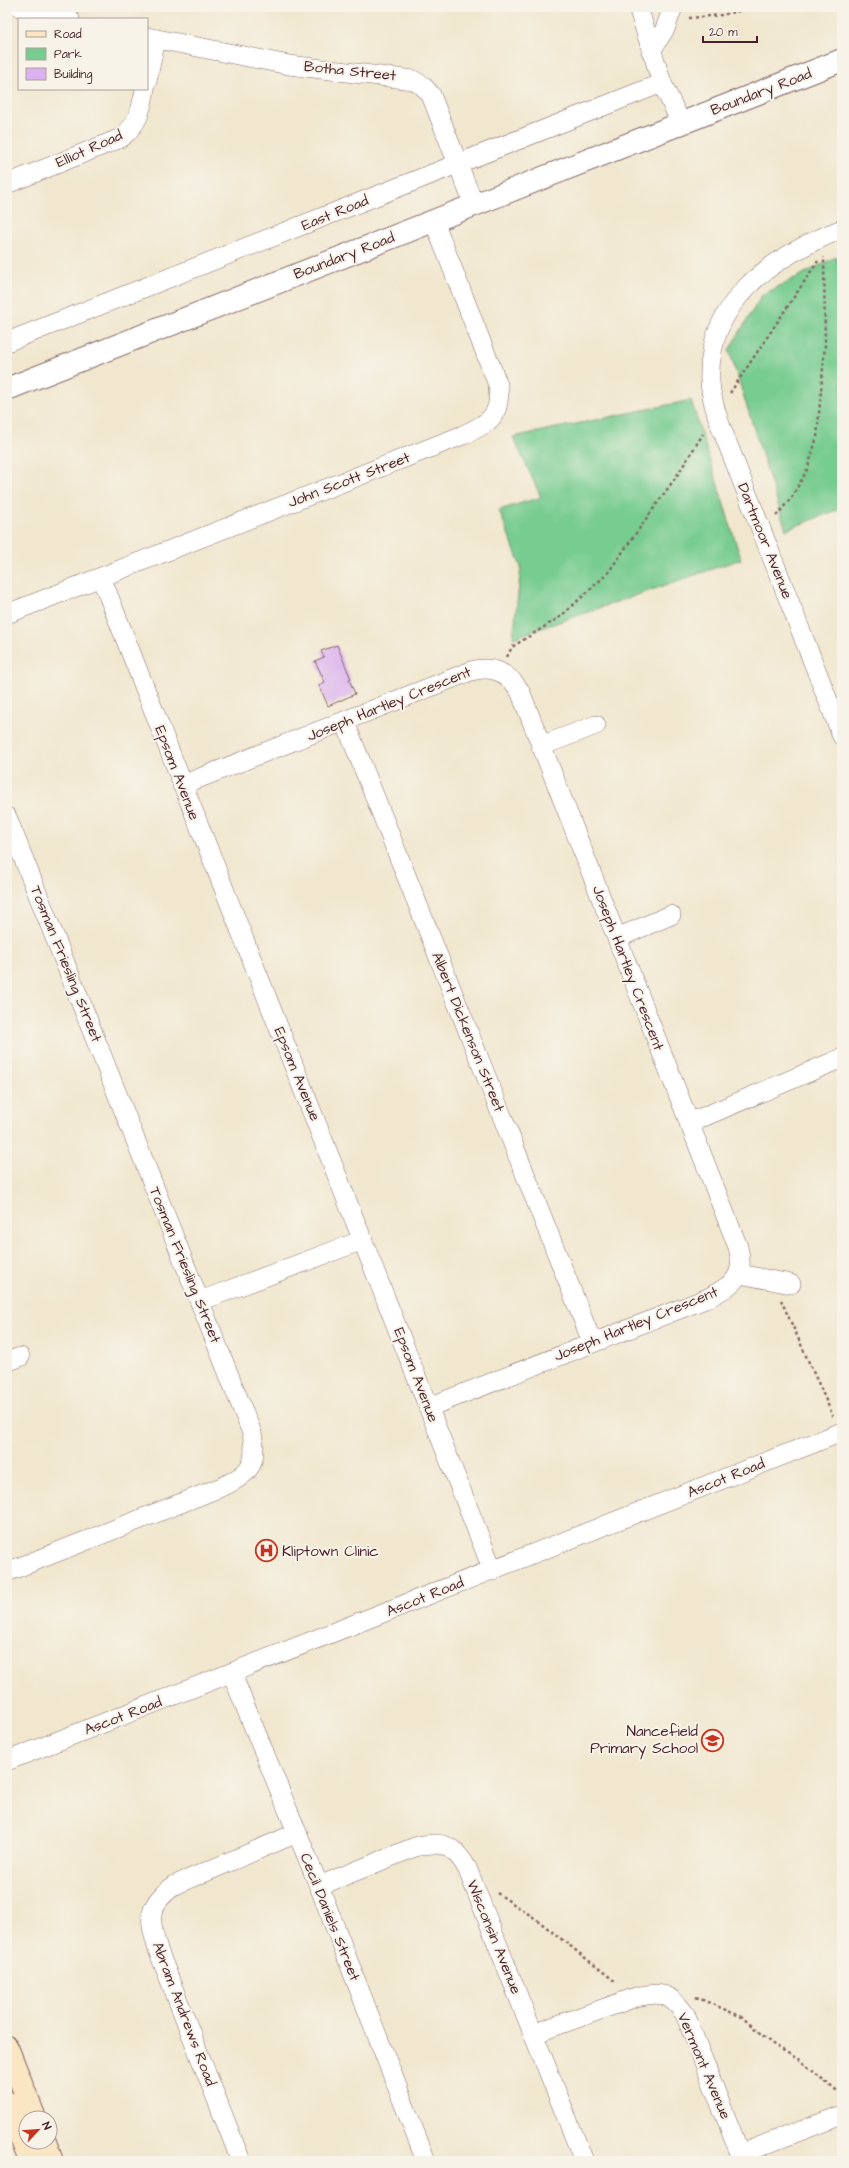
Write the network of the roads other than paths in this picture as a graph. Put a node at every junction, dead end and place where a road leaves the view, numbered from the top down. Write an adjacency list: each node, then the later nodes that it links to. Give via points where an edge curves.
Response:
1 (20, 7): 4 (street)
2 (638, 7): 6 (street)
3 (672, 12): 6 (street)
4 (66, 18)
5 (151, 38): 8 (street); 12 (street, Botha Street, via 289,65 413,80 431,95)
6 (651, 51): 9 (street)
7 (842, 60): 11 (street, Boundary Road)
8 (148, 70)
9 (662, 83): 11 (street); 12 (street, East Road)
10 (145, 90): 13 (street, Elliot Road, via 136,122 121,138)
11 (681, 123): 14 (street, Boundary Road)
12 (458, 164): 14 (street, Botha Street); 17 (street, East Road)
13 (7, 184)
14 (474, 205): 15 (street, Boundary Road)
15 (434, 221): 18 (street, Boundary Road); 19 (street, John Scott Street, via 498,385 498,408 493,417 482,426 463,435)
16 (842, 230): 23 (street, Dartmoor Avenue, via 787,255 759,274 734,301 715,340 710,383 716,413)
17 (7, 342)
18 (7, 389)
19 (101, 577): 20 (street, John Scott Street); 25 (street, Epsom Avenue)
20 (7, 614)
21 (345, 722): 24 (street, Joseph Hartley Crescent, via 482,668 500,671 520,690); 25 (street, Joseph Hartley Crescent); 35 (street, Albert Dickenson Street)
22 (596, 724): 24 (street)
23 (842, 736)
24 (541, 746): 28 (street, Joseph Hartley Crescent)
25 (182, 785): 31 (street, Epsom Avenue)
26 (7, 816): 34 (street, Tosman Friesling Street)
27 (671, 915): 28 (street)
28 (617, 938): 30 (street, Joseph Hartley Crescent)
29 (842, 1058): 30 (street)
30 (689, 1123): 32 (street, Joseph Hartley Crescent, via 738,1247 742,1261)
31 (363, 1240): 34 (street); 36 (street, Epsom Avenue)
32 (740, 1274): 33 (street); 35 (street, Joseph Hartley Crescent, via 732,1283 708,1298)
33 (792, 1284)
34 (200, 1301): 39 (street, Tosman Friesling Street, via 252,1433 253,1460 249,1470 241,1478 224,1486)
35 (592, 1342): 36 (street, Joseph Hartley Crescent)
36 (430, 1407): 38 (street, Epsom Avenue)
37 (837, 1424): 38 (street, Ascot Road)
38 (493, 1570): 40 (street, Ascot Road)
39 (7, 1572)
40 (232, 1674): 41 (street, Ascot Road); 42 (street, Cecil Daniels Street)
41 (7, 1761)
42 (297, 1833): 43 (street, Cecil Daniels Street); 54 (street, Abram Andrews Road, via 175,1885 162,1894 153,1905 151,1919 158,1950)
43 (319, 1886): 44 (street, Wisconsin Avenue, via 428,1843 442,1844 450,1848 460,1856 475,1888); 55 (street, Cecil Daniels Street)
44 (533, 2034): 51 (street, Vermont Avenue, via 636,1997 650,1994 668,1996 685,2014); 56 (street, Wisconsin Avenue)
45 (7, 2047): 46 (main road)
46 (12, 2075): 48 (main road)
47 (7, 2102): 52 (main road)
48 (31, 2110)
49 (842, 2115): 51 (street)
50 (48, 2150): 53 (main road)
51 (742, 2158)
52 (30, 2161)
53 (52, 2161)
54 (241, 2161)
55 (426, 2161)
56 (584, 2161)

